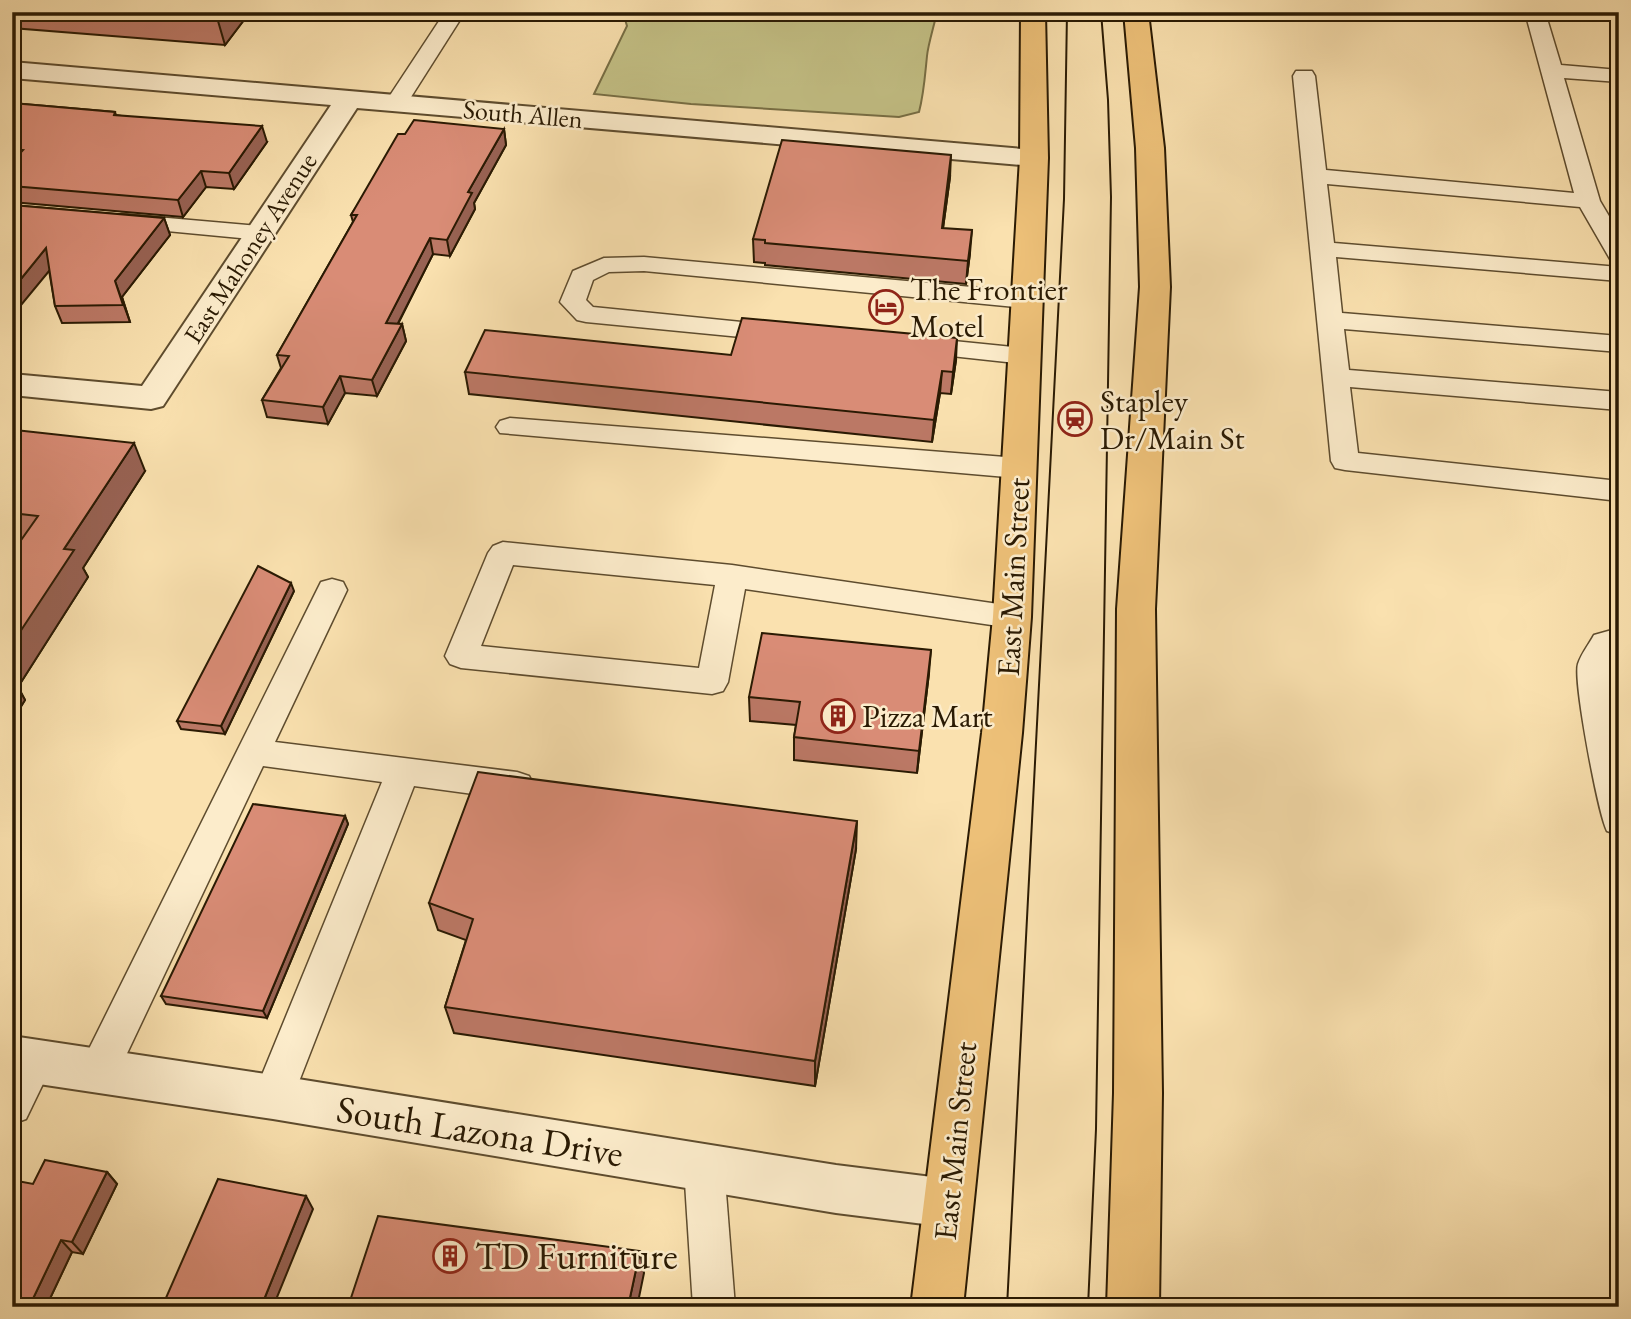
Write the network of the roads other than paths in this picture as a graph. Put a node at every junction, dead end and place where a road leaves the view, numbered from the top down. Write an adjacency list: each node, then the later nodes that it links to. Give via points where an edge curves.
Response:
1 (455, 12): 10 (lane)
2 (1033, 12): 11 (main road, East Main Street)
3 (1136, 12): 47 (main road, via 1150,148 1155,287 1136,609 1138,1093)
4 (1535, 12): 6 (lane)
5 (12, 70): 9 (street, South Allen)
6 (1550, 71): 8 (lane); 13 (lane)
7 (1304, 76): 12 (lane)
8 (1619, 76)
9 (349, 99): 10 (street, South Allen); 15 (street, East Mahoney Avenue)
10 (396, 103): 11 (street, South Allen)
11 (1034, 158): 19 (main road, East Main Street)
12 (1315, 176): 13 (lane); 16 (lane)
13 (1588, 201): 17 (lane)
14 (95, 218): 15 (lane)
15 (260, 233): 26 (street, East Mahoney Avenue, via 151,398)
16 (1322, 250): 18 (lane); 20 (lane)
17 (1619, 254)
18 (1619, 274)
19 (1027, 300): 21 (lane, via 644,264 604,265 582,276 573,302 586,314); 24 (main road, East Main Street)
20 (1330, 320): 23 (lane); 25 (lane)
21 (805, 335)
22 (887, 343): 24 (lane)
23 (1619, 344)
24 (1024, 356): 29 (main road, East Main Street)
25 (1336, 377): 27 (lane); 30 (lane, via 1345,461)
26 (12, 384)
27 (1619, 401)
28 (510, 427): 29 (lane)
29 (1019, 468): 33 (main road, East Main Street)
30 (1619, 491)
31 (732, 576): 31 (lane, via 503,554 461,656 712,682); 33 (lane)
32 (332, 590): 35 (lane)
33 (1012, 617): 44 (main road, East Main Street)
34 (1619, 640): 38 (lane, via 1605,643 1593,665)
35 (253, 752): 36 (lane); 40 (lane)
36 (403, 772): 37 (lane); 41 (lane)
37 (541, 789)
38 (1619, 821)
39 (24, 1060): 40 (street, South Lazona Drive); 42 (lane)
40 (99, 1070): 41 (street, South Lazona Drive)
41 (273, 1097): 43 (street, South Lazona Drive)
42 (12, 1106)
43 (704, 1167): 44 (street, South Lazona Drive); 45 (lane)
44 (948, 1203): 46 (main road, East Main Street)
45 (714, 1307)
46 (937, 1307)
47 (1133, 1307)

